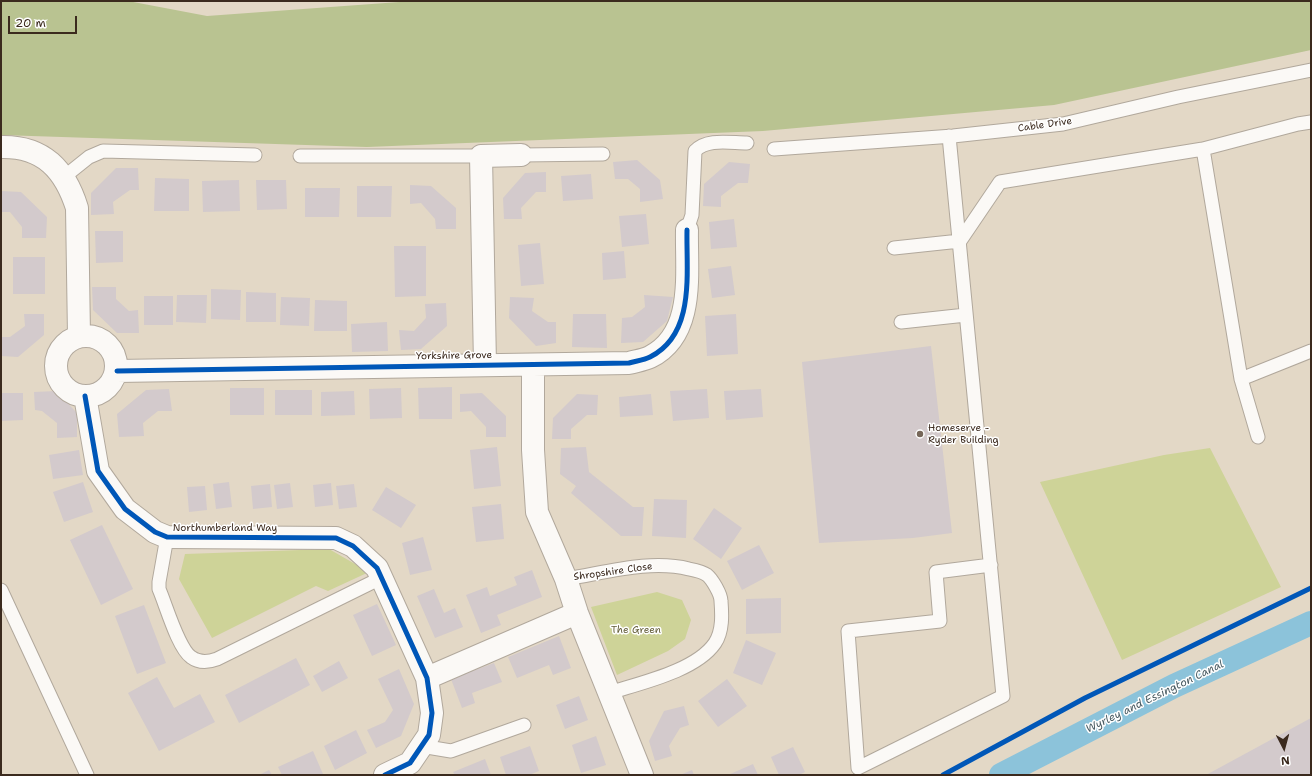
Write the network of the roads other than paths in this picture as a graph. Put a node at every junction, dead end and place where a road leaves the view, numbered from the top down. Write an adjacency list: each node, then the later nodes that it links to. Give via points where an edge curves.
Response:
1 (1311, 70): 3 (lane, Cable Drive, via 1063,124)
2 (1311, 122): 6 (lane)
3 (949, 136): 7 (lane, Cable Drive); 15 (lane)
4 (747, 144): 14 (lane, via 708,143 700,145 695,150 692,215)
5 (1, 147): 13 (street, via 12,146 32,150 50,162)
6 (1203, 149): 15 (lane, via 1000,182); 24 (lane)
7 (774, 150)
8 (603, 154): 10 (lane)
9 (255, 155): 13 (lane, via 103,151 89,157)
10 (521, 155): 12 (street)
11 (300, 156): 12 (lane)
12 (481, 156): 21 (street, Yorkshire Grove)
13 (64, 177): 19 (street, via 77,208)
14 (687, 230): 22 (street, Yorkshire Grove, via 686,304 679,327 666,346 650,357 629,363)
15 (960, 241): 16 (lane); 17 (lane)
16 (894, 248)
17 (966, 315): 18 (lane); 28 (lane)
18 (901, 322)
19 (79, 336): 23 (street, via 90,335 108,344 114,352); 25 (street, via 66,343 58,356 56,370 61,383 71,393)
20 (1311, 351): 24 (lane)
21 (485, 365): 22 (street, Yorkshire Grove); 23 (street, Yorkshire Grove)
22 (533, 365): 30 (street, Shropshire Close, via 533,450 537,512)
23 (117, 371): 25 (street, via 110,385 99,394)
24 (1241, 379): 26 (lane)
25 (85, 396): 27 (street, Northumberland Way, via 98,471 125,509 155,532)
26 (1258, 437)
27 (167, 537): 29 (street, Northumberland Way, via 336,538 353,546 377,568); 29 (lane, via 158,582 159,590 183,648 190,657 198,661 209,662 217,659)
28 (991, 566): 28 (lane, via 1003,696 858,768 848,631 940,621 936,572)
29 (381, 578): 33 (street)
30 (566, 579): 32 (street, Shropshire Close); 34 (lane, Shropshire Close, via 662,565 707,575 721,596 723,618 715,642 699,658 681,669)
31 (1, 590): 38 (lane)
32 (577, 613): 33 (street); 34 (street, Shropshire Close)
33 (427, 678): 36 (street, via 432,713 429,735)
34 (609, 693): 37 (street, Shropshire Close)
35 (524, 725): 36 (lane, via 451,751)
36 (421, 746): 39 (street, via 410,763)
37 (639, 774)
38 (87, 775)
39 (385, 775)

